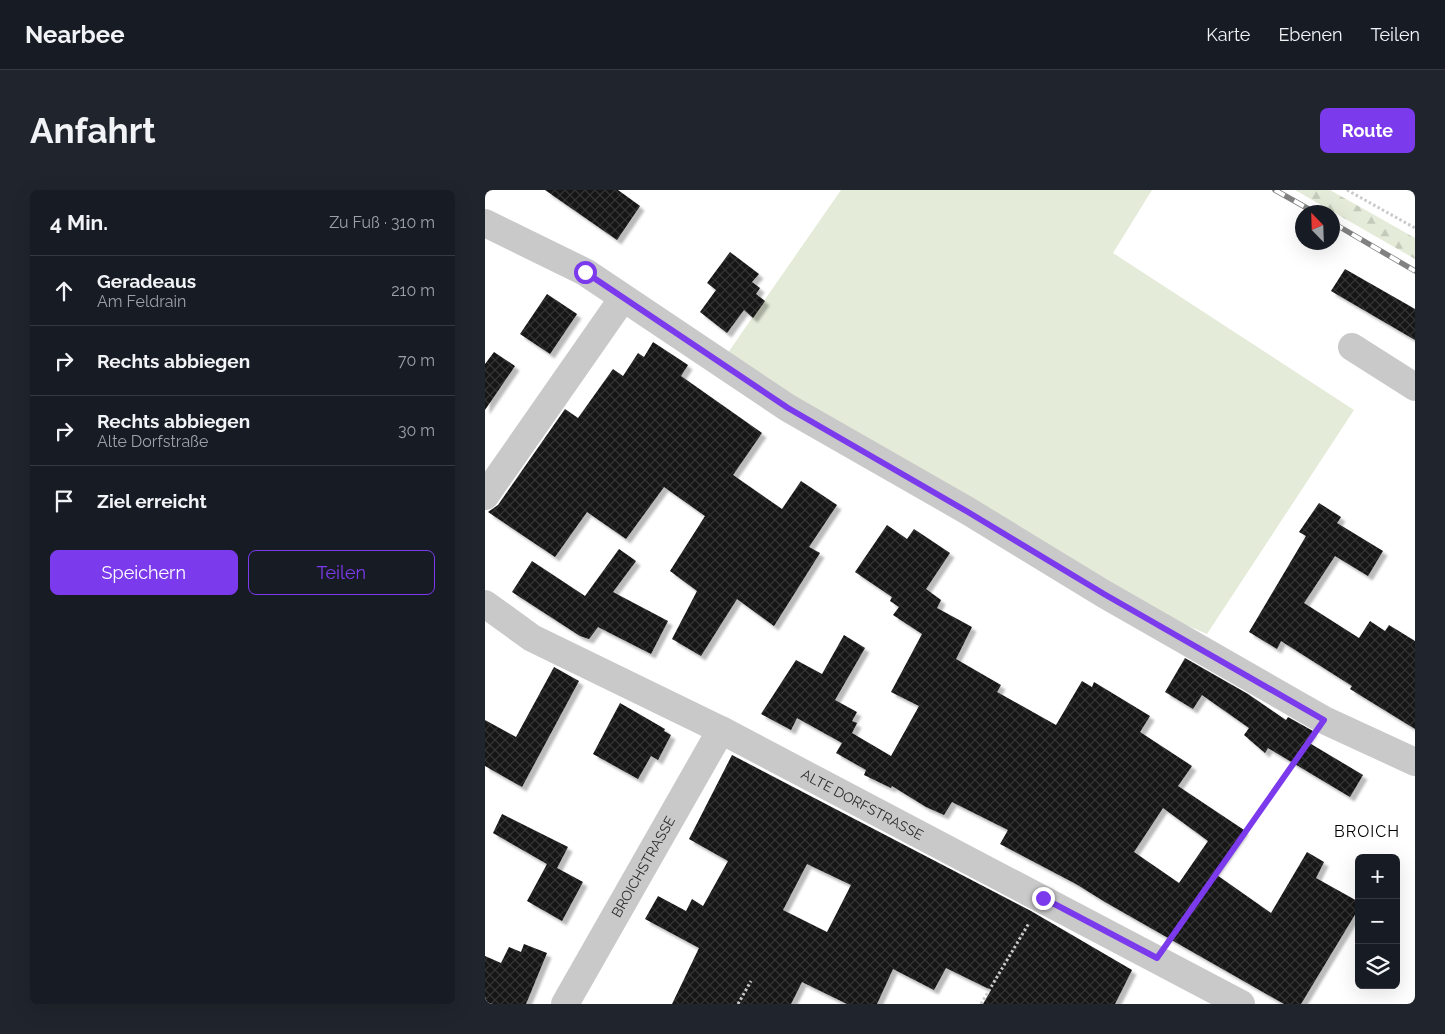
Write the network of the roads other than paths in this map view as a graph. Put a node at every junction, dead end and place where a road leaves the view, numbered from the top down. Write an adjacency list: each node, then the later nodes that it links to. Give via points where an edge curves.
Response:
1 (485, 223): 2 (street, via 585,272)
2 (623, 298): 5 (street); 8 (street, via 788,408 1104,594 1324,720)
3 (1352, 347): 4 (street)
4 (1415, 387)
5 (485, 496)
6 (485, 604): 7 (street, ALTE DORFSTRASSE, via 532,638)
7 (721, 730): 9 (street, BROICHSTRASSE); 10 (street, ALTE DORFSTRASSE)
8 (1415, 762)
9 (565, 1004)
10 (1241, 1004)

